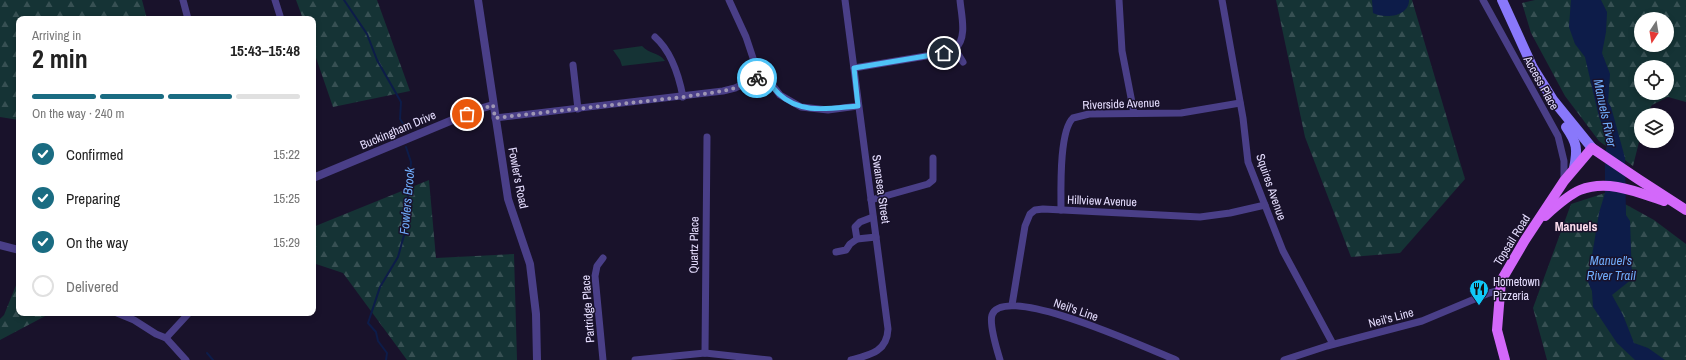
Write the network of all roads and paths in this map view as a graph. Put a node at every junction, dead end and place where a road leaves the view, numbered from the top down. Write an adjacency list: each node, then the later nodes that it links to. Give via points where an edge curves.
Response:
1 (183, 0): 11 (street)
2 (274, 0): 12 (street)
3 (478, 0): 22 (street, Fowler's Road)
4 (729, 0): 18 (street, via 746,36 754,61)
5 (845, 0): 17 (street, Swansea Street)
6 (960, 0): 14 (street, via 962,31)
7 (1119, 0): 25 (street, via 1122,51)
8 (1222, 0): 21 (street, Squires Avenue)
9 (1483, 0): 32 (street, Access Place, via 1558,136 1564,161)
10 (1502, 0): 20 (main road, via 1533,68)
11 (187, 16)
12 (280, 16)
13 (655, 37): 19 (street, via 669,54 680,81)
14 (955, 49): 15 (street); 17 (street)
15 (963, 62)
16 (574, 65): 24 (street)
17 (854, 68): 23 (street, Swansea Street)
18 (763, 75): 19 (street, via 731,90); 23 (street, via 780,95 801,107 828,110)
19 (683, 97): 24 (street)
20 (1553, 100): 28 (main road); 30 (main road, via 1562,121 1574,138)
21 (1240, 103): 25 (street, Riverside Avenue, via 1186,112); 34 (street, Squires Avenue, via 1248,162)
22 (493, 105): 26 (street, Fowler's Road); 31 (street, Buckingham Drive)
23 (858, 106): 33 (street, Swansea Street)
24 (578, 109): 26 (street)
25 (1134, 113): 36 (street, Riverside Avenue, via 1084,114 1071,120 1064,140)
26 (495, 118): 54 (street, Fowler's Road, via 508,199 530,264 536,314)
27 (707, 137): 51 (street, Quartz Place)
28 (1592, 148): 30 (main road, Topsail Road); 35 (main road)
29 (933, 158): 33 (street, via 933,180 928,184)
30 (1574, 168): 32 (main road, Topsail Road)
31 (316, 177)
32 (1564, 181): 38 (main road, Topsail Road)
33 (871, 200): 37 (street, Swansea Street)
34 (1265, 205): 36 (street, Hillview Avenue, via 1200,217); 50 (street, Squires Avenue, via 1288,261)
35 (1682, 207): 38 (main road, via 1620,187 1598,185 1579,190)
36 (1061, 210): 46 (street, Hillview Avenue, via 1039,209 1028,217)
37 (873, 217): 39 (street, Swansea Street); 40 (street, via 860,222 856,227)
38 (1538, 222): 45 (main road, Topsail Road, via 1501,281)
39 (876, 237): 40 (street); 58 (street, Swansea Street, via 887,319 887,339 882,348)
40 (857, 239): 43 (street, via 846,250)
41 (0, 245): 42 (street)
42 (16, 249)
43 (836, 252)
44 (603, 258): 55 (street, Partridge Place, via 597,266 596,276)
45 (1501, 290): 50 (street, Neil's Line, via 1422,321); 62 (main road, Topsail Road, via 1497,330)
46 (1012, 305): 59 (street, via 1003,306 992,315); 60 (street, Neil's Line, via 1036,308 1074,319)
47 (124, 316): 49 (street)
48 (186, 316): 49 (street)
49 (166, 338): 53 (street)
50 (1333, 344): 61 (street, Neil's Line)
51 (705, 353): 52 (street); 57 (street)
52 (691, 357): 56 (street)
53 (186, 360)
54 (537, 360)
55 (603, 360)
56 (635, 360)
57 (769, 360)
58 (851, 360)
59 (1000, 360)
60 (1176, 360)
61 (1284, 360)
62 (1505, 360)

